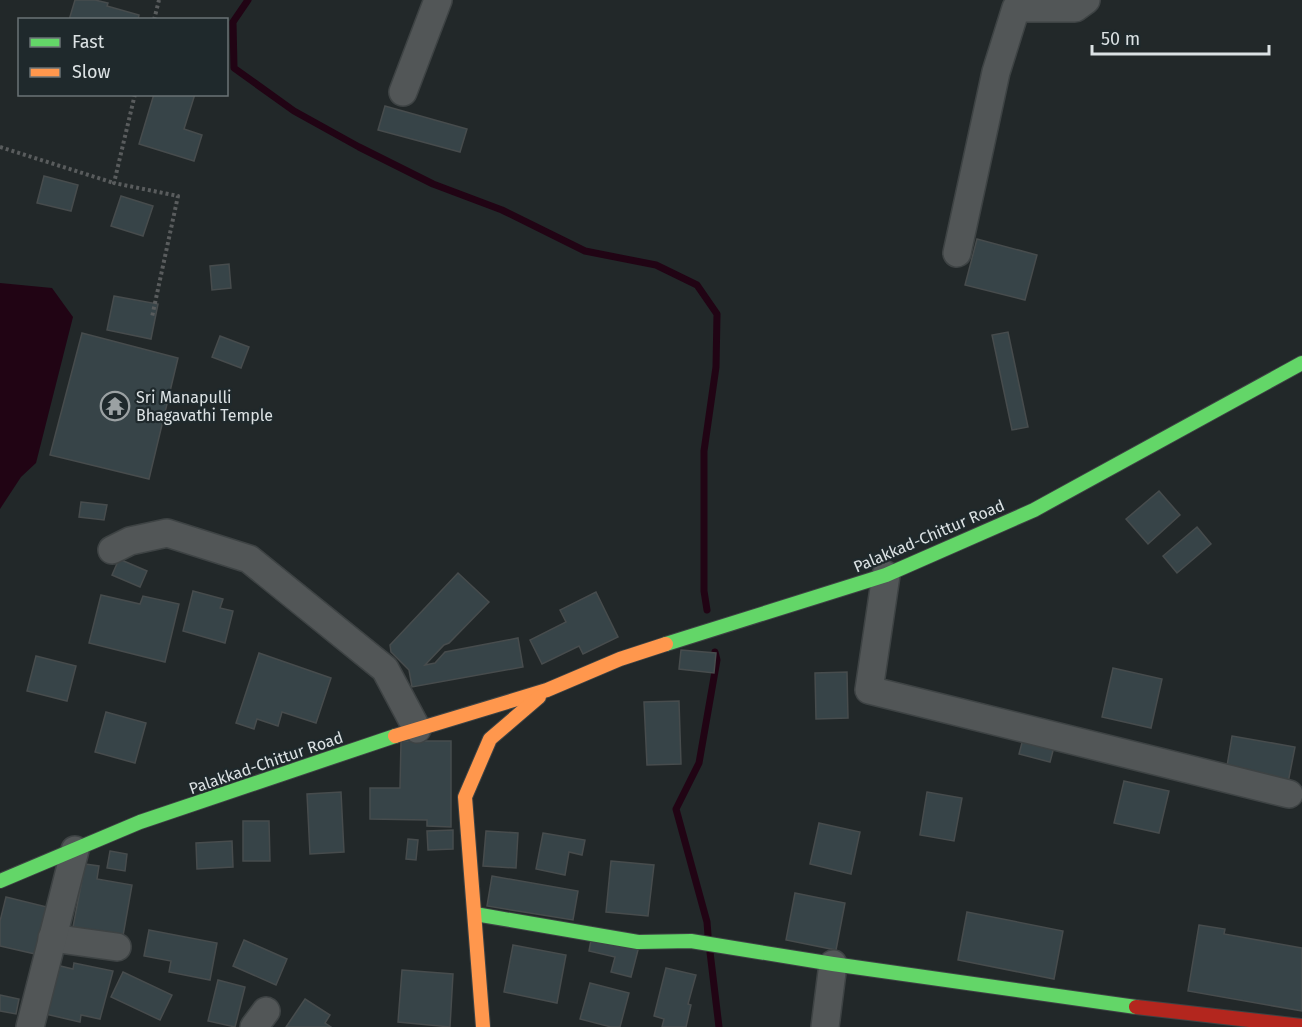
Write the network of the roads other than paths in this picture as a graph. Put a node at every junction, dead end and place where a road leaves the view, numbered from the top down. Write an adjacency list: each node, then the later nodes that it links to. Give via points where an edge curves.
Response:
1 (438, 0): 3 (street)
2 (1086, 0): 4 (street, via 1075,8 1016,8 996,72)
3 (403, 92)
4 (957, 253)
5 (1302, 363): 7 (main road, Palakkad-Chittur Road, via 1034,510)
6 (112, 550): 9 (street, via 130,540 167,533 249,559 385,669)
7 (886, 575): 8 (main road, Palakkad-Chittur Road, via 620,659); 10 (street, via 869,690)
8 (547, 690): 9 (main road, Palakkad-Chittur Road); 13 (main road, Palakkad-Chittur Road, via 490,739 465,797)
9 (417, 729): 11 (main road, Palakkad-Chittur Road, via 140,822)
10 (1289, 794)
11 (75, 849): 12 (main road, Palakkad-Chittur Road); 14 (street)
12 (0, 881)
13 (475, 914): 16 (main road, via 638,942 692,941); 19 (main road, Palakkad-Chittur Road)
14 (52, 938): 15 (street); 18 (street)
15 (117, 947)
16 (833, 964): 17 (main road); 20 (street)
17 (1302, 1026)
18 (30, 1027)
19 (483, 1027)
20 (825, 1027)

